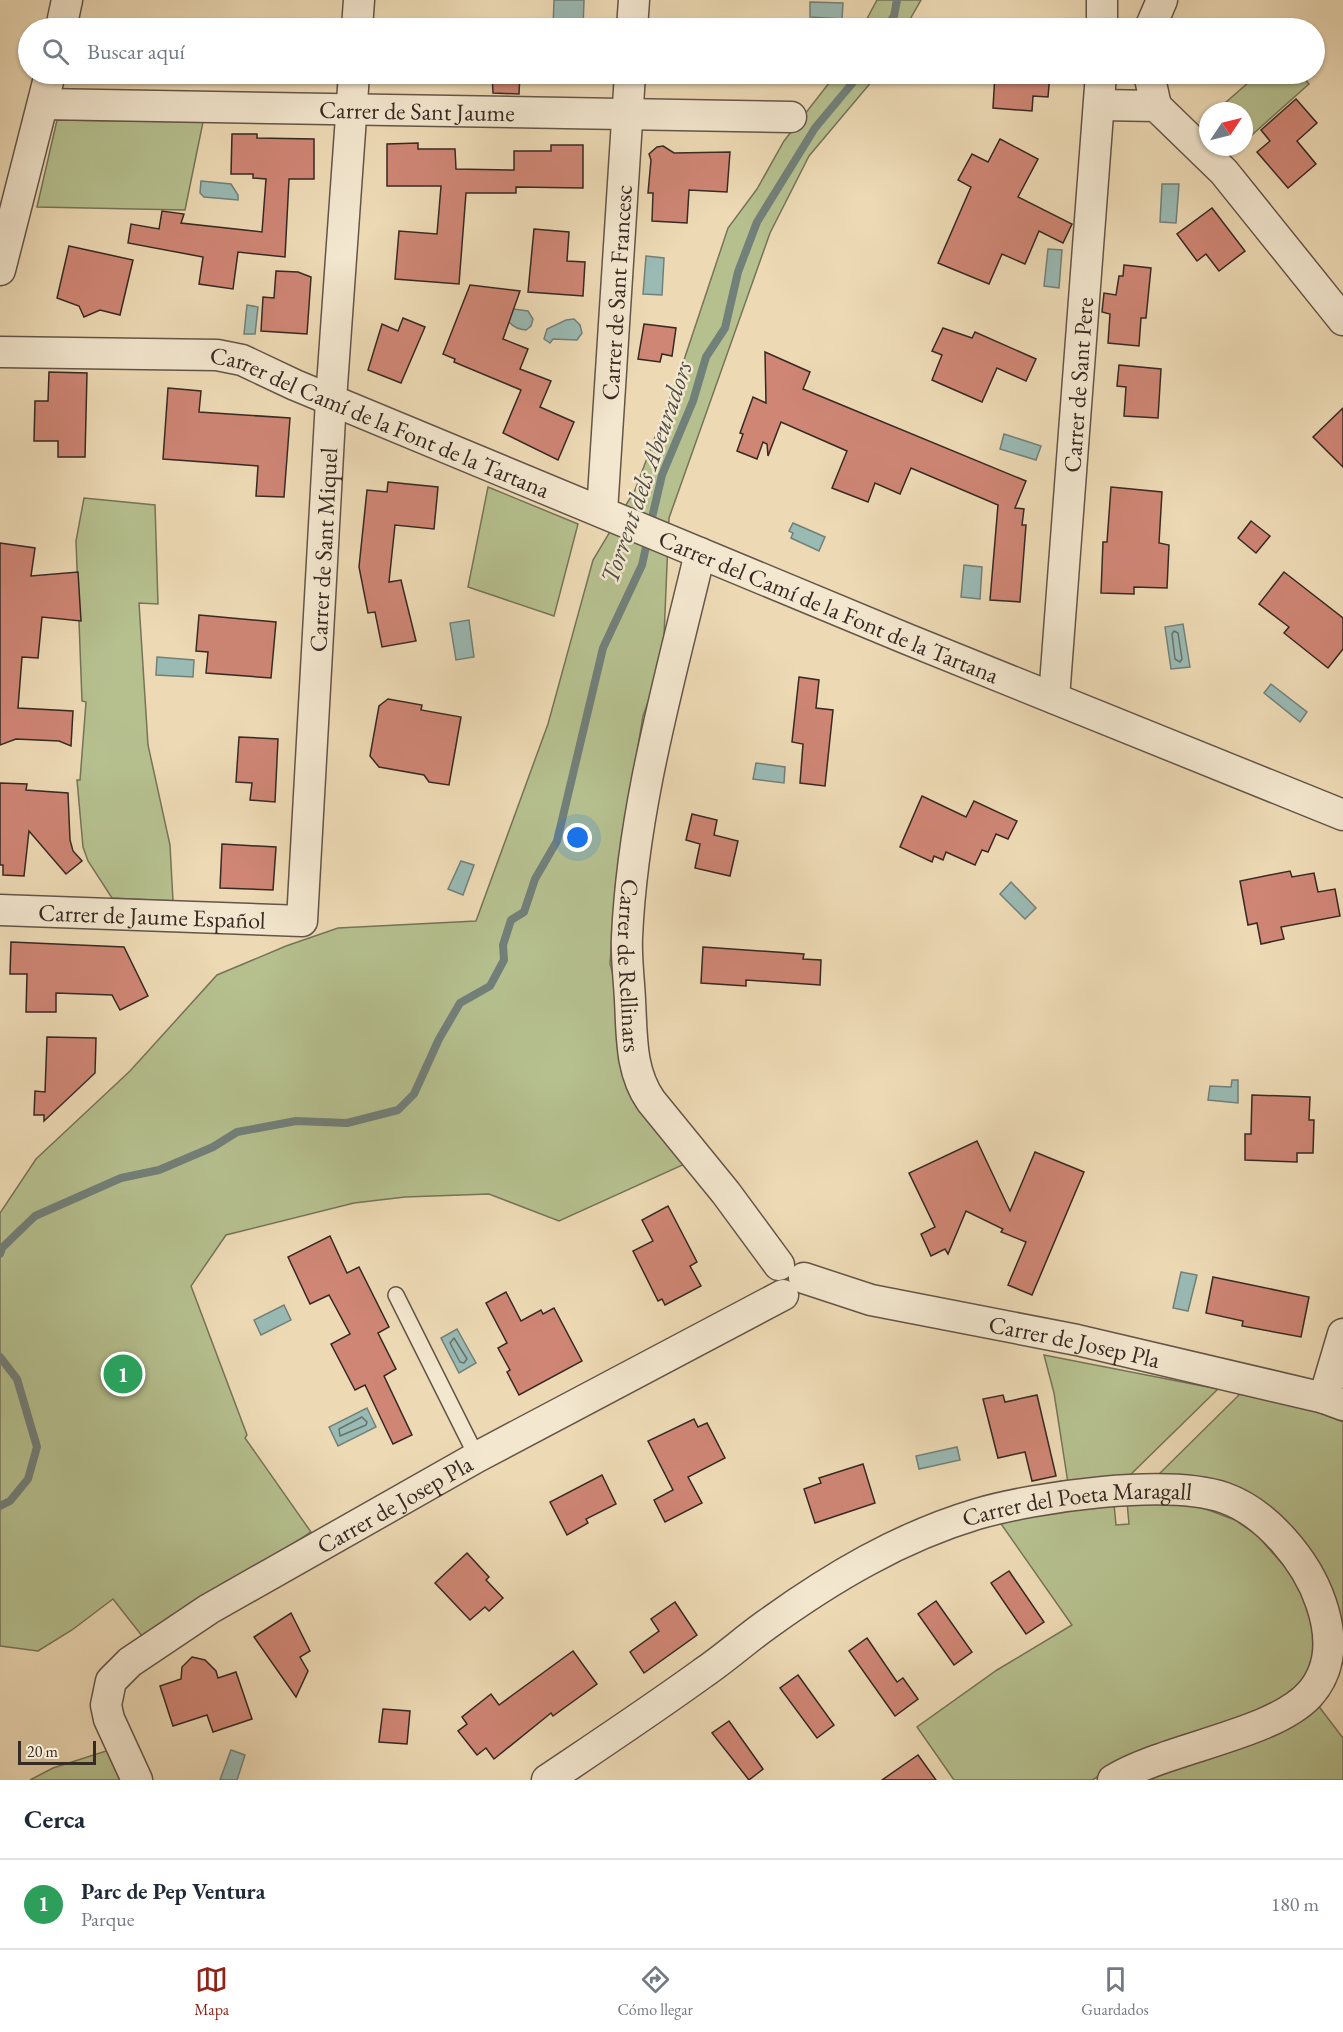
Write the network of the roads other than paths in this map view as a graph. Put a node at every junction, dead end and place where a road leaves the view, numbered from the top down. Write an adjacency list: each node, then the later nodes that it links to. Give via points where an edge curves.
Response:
1 (67, 0): 6 (street)
2 (359, 0): 7 (street)
3 (634, 0): 8 (street)
4 (1102, 0): 9 (street)
5 (1162, 0): 10 (street)
6 (63, 18)
7 (358, 18)
8 (633, 18)
9 (1102, 18)
10 (1154, 18)
11 (48, 84): 16 (street)
12 (353, 84): 19 (street, Carrer de Sant Miquel)
13 (629, 84): 20 (street, Carrer de Sant Francesc)
14 (1101, 84): 17 (street, Carrer de Sant Pere)
15 (1151, 84): 18 (street)
16 (43, 104): 19 (street, Carrer de Sant Jaume); 22 (street)
17 (1101, 105): 18 (street); 28 (street, Carrer de Sant Pere)
18 (1156, 106): 23 (street, via 1224,172)
19 (351, 108): 20 (street, Carrer de Sant Jaume); 25 (street, Carrer de Sant Miquel)
20 (627, 114): 21 (street, Carrer de Sant Jaume); 26 (street, Carrer de Sant Francesc)
21 (791, 117)
22 (0, 270)
23 (1343, 320)
24 (0, 352): 25 (street, Carrer del Camí de la Font de la Tartana, via 217,355 242,360)
25 (331, 400): 26 (street, Carrer del Camí de la Font de la Tartana); 31 (street, Carrer de Sant Miquel)
26 (602, 512): 27 (street, Carrer del Camí de la Font de la Tartana)
27 (700, 553): 28 (street, Carrer del Camí de la Font de la Tartana); 32 (street, Carrer de Rellinars, via 653,747 631,877 627,939 634,1059 643,1088)
28 (1054, 698): 29 (street, Carrer del Camí de la Font de la Tartana)
29 (1343, 815)
30 (0, 910): 31 (street, Carrer de Jaume Español)
31 (302, 921)
32 (789, 1279): 35 (street, Carrer de Josep Pla, via 872,1300 1077,1340); 36 (street, Carrer de Josep Pla)
33 (396, 1295): 36 (lane)
34 (1343, 1334): 35 (street)
35 (1333, 1401)
36 (477, 1457): 37 (street, Carrer de Josep Pla, via 209,1609 119,1671 111,1681 106,1705)
37 (137, 1780)
38 (547, 1780): 39 (street, Carrer del Poeta Maragall, via 829,1582 922,1533 1010,1506 1110,1492 1188,1491 1224,1498 1252,1512 1298,1559 1326,1618 1326,1668 1308,1697 1291,1709 1235,1733 1156,1759)
39 (1113, 1780)

